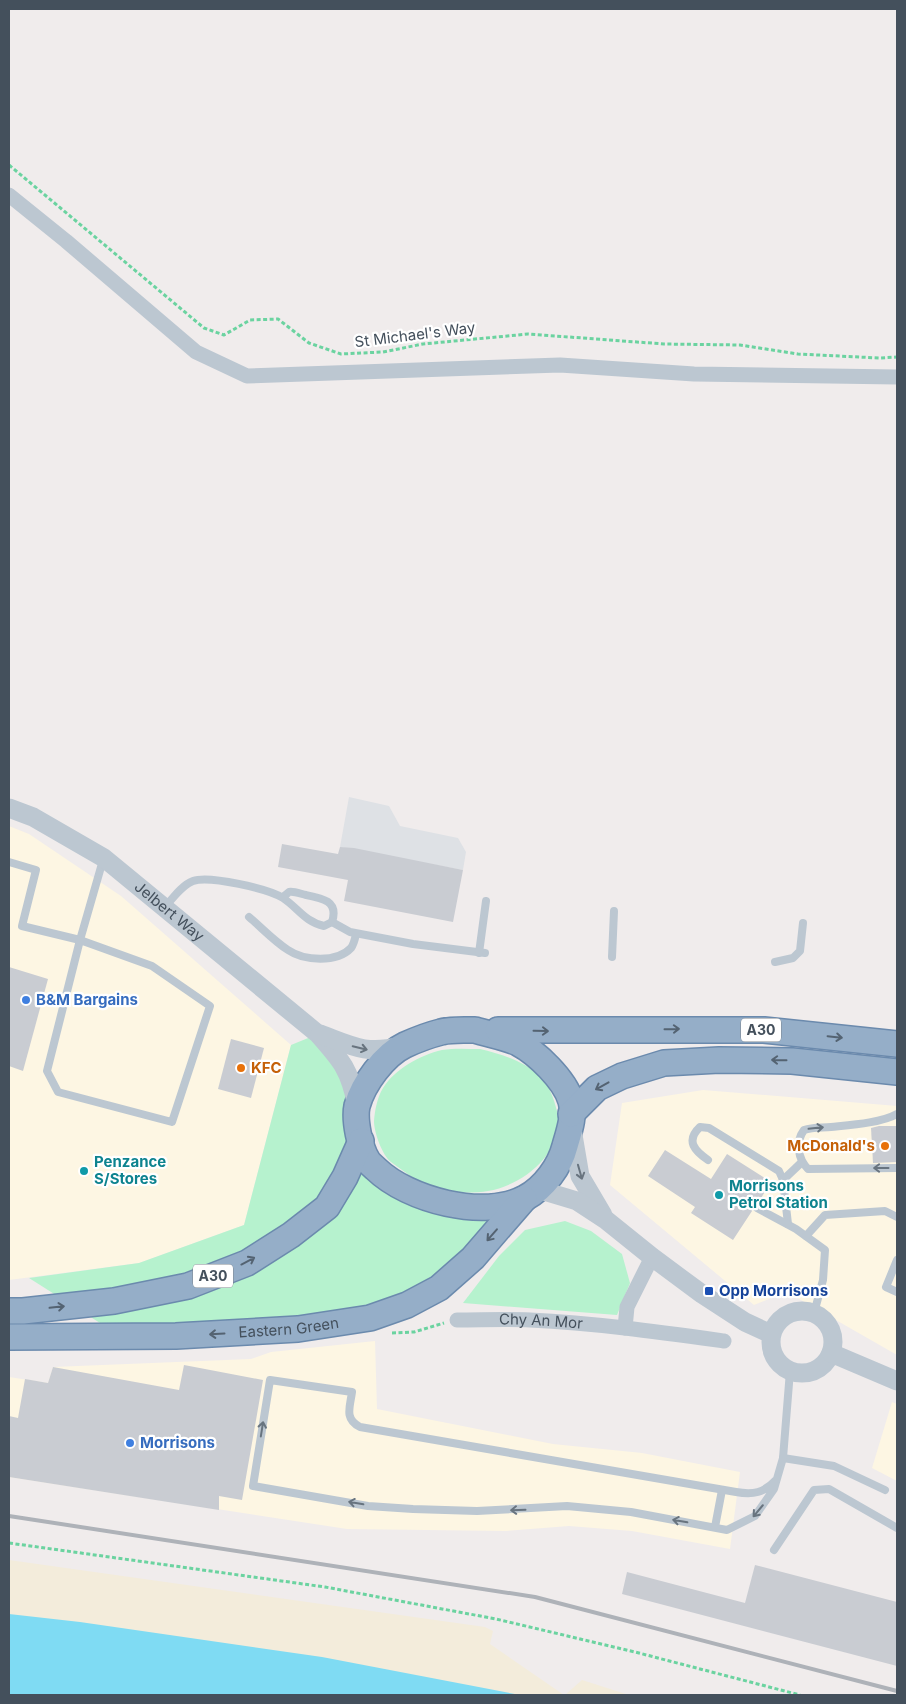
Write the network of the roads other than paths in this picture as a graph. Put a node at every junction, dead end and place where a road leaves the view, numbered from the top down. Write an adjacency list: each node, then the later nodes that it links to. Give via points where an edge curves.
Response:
1 (9, 195): 2 (street, via 196,352 248,376 560,365 694,374)
2 (897, 377)
3 (9, 808): 4 (street, Jelbert Way, via 34,816)
4 (104, 858): 8 (street, Jelbert Way); 14 (lane)
5 (9, 862): 14 (lane, via 36,870 22,926)
6 (282, 897): 8 (lane, via 231,882 200,879 182,888); 11 (lane, via 311,922 324,926); 11 (lane, via 294,892 324,898 332,908)
7 (486, 901): 13 (lane, via 482,953)
8 (165, 907): 18 (street, Jelbert Way)
9 (614, 911): 15 (lane)
10 (249, 918): 13 (lane, via 289,951 315,958 339,956 350,949)
11 (332, 922): 13 (lane)
12 (803, 924): 16 (lane, via 800,951 793,958)
13 (356, 934)
14 (80, 940): 14 (lane, via 152,966 210,1006 172,1122 58,1092 47,1070)
15 (612, 957)
16 (776, 962)
17 (474, 1030): 19 (highway, A30, one-way to 19, via 764,1030); 20 (highway, via 442,1031); 24 (highway, via 518,1043 542,1061 560,1081 571,1101)
18 (318, 1034): 20 (street, Jelbert Way, one-way to 20, via 361,1049 384,1050); 22 (street, Jelbert Way, via 343,1062 353,1084)
19 (897, 1044)
20 (404, 1046): 22 (highway, via 385,1060 370,1078)
21 (897, 1072): 24 (highway, A30, one-way to 24, via 792,1060 664,1063 622,1076 597,1088)
22 (357, 1106): 27 (highway, via 356,1123)
23 (897, 1114): 25 (lane)
24 (571, 1119): 32 (highway, Eastern Green, via 564,1151 554,1172); 35 (street, one-way to 35, via 580,1176)
25 (889, 1119): 26 (lane); 29 (lane, one-way to 25, via 798,1141 804,1130)
26 (897, 1122)
27 (361, 1141): 32 (highway, via 368,1161 386,1178 416,1194 453,1206 504,1204); 41 (highway, A30, one-way to 27, via 114,1301 188,1286 247,1263 327,1207)
28 (708, 1160): 31 (lane, via 696,1152 693,1145 694,1134 700,1126 709,1128 779,1172)
29 (802, 1162): 30 (lane, one-way to 29, via 808,1169); 31 (lane)
30 (897, 1168)
31 (783, 1180): 36 (lane)
32 (530, 1194): 35 (street, via 577,1201); 46 (highway, Eastern Green, one-way to 46, via 473,1258 439,1288 407,1305 370,1318 298,1329 176,1336)
33 (757, 1208): 36 (lane)
34 (897, 1217): 37 (lane, via 885,1211 825,1215)
35 (606, 1220): 38 (street)
36 (788, 1224): 37 (lane)
37 (806, 1236): 42 (lane, via 825,1250 823,1280)
38 (652, 1257): 44 (street, via 628,1307); 45 (street, via 745,1322)
39 (897, 1260): 40 (lane, via 886,1287)
40 (897, 1292)
41 (9, 1311)
42 (814, 1313): 45 (street, via 793,1311 775,1324); 48 (street, via 829,1326 833,1344)
43 (457, 1320): 44 (street, Chy An Mor, via 530,1320)
44 (624, 1328): 47 (street, Chy An Mor)
45 (771, 1334): 49 (street, via 771,1349 778,1362)
46 (9, 1338)
47 (724, 1341)
48 (831, 1353): 49 (street, via 826,1362 809,1372); 50 (street)
49 (790, 1371): 51 (lane)
50 (897, 1381)
51 (783, 1458): 52 (lane); 54 (lane, via 834,1466)
52 (776, 1480): 53 (lane, via 761,1492 750,1494); 55 (lane, one-way to 55, via 774,1489 755,1516 728,1530)
53 (722, 1490): 55 (lane); 55 (lane, one-way to 53, via 631,1512 567,1506 477,1511 376,1506 253,1486 270,1380 352,1392 350,1419 360,1427)
54 (886, 1490)
55 (714, 1527)
56 (897, 1528): 57 (lane, via 828,1489 814,1490)
57 (774, 1550)

